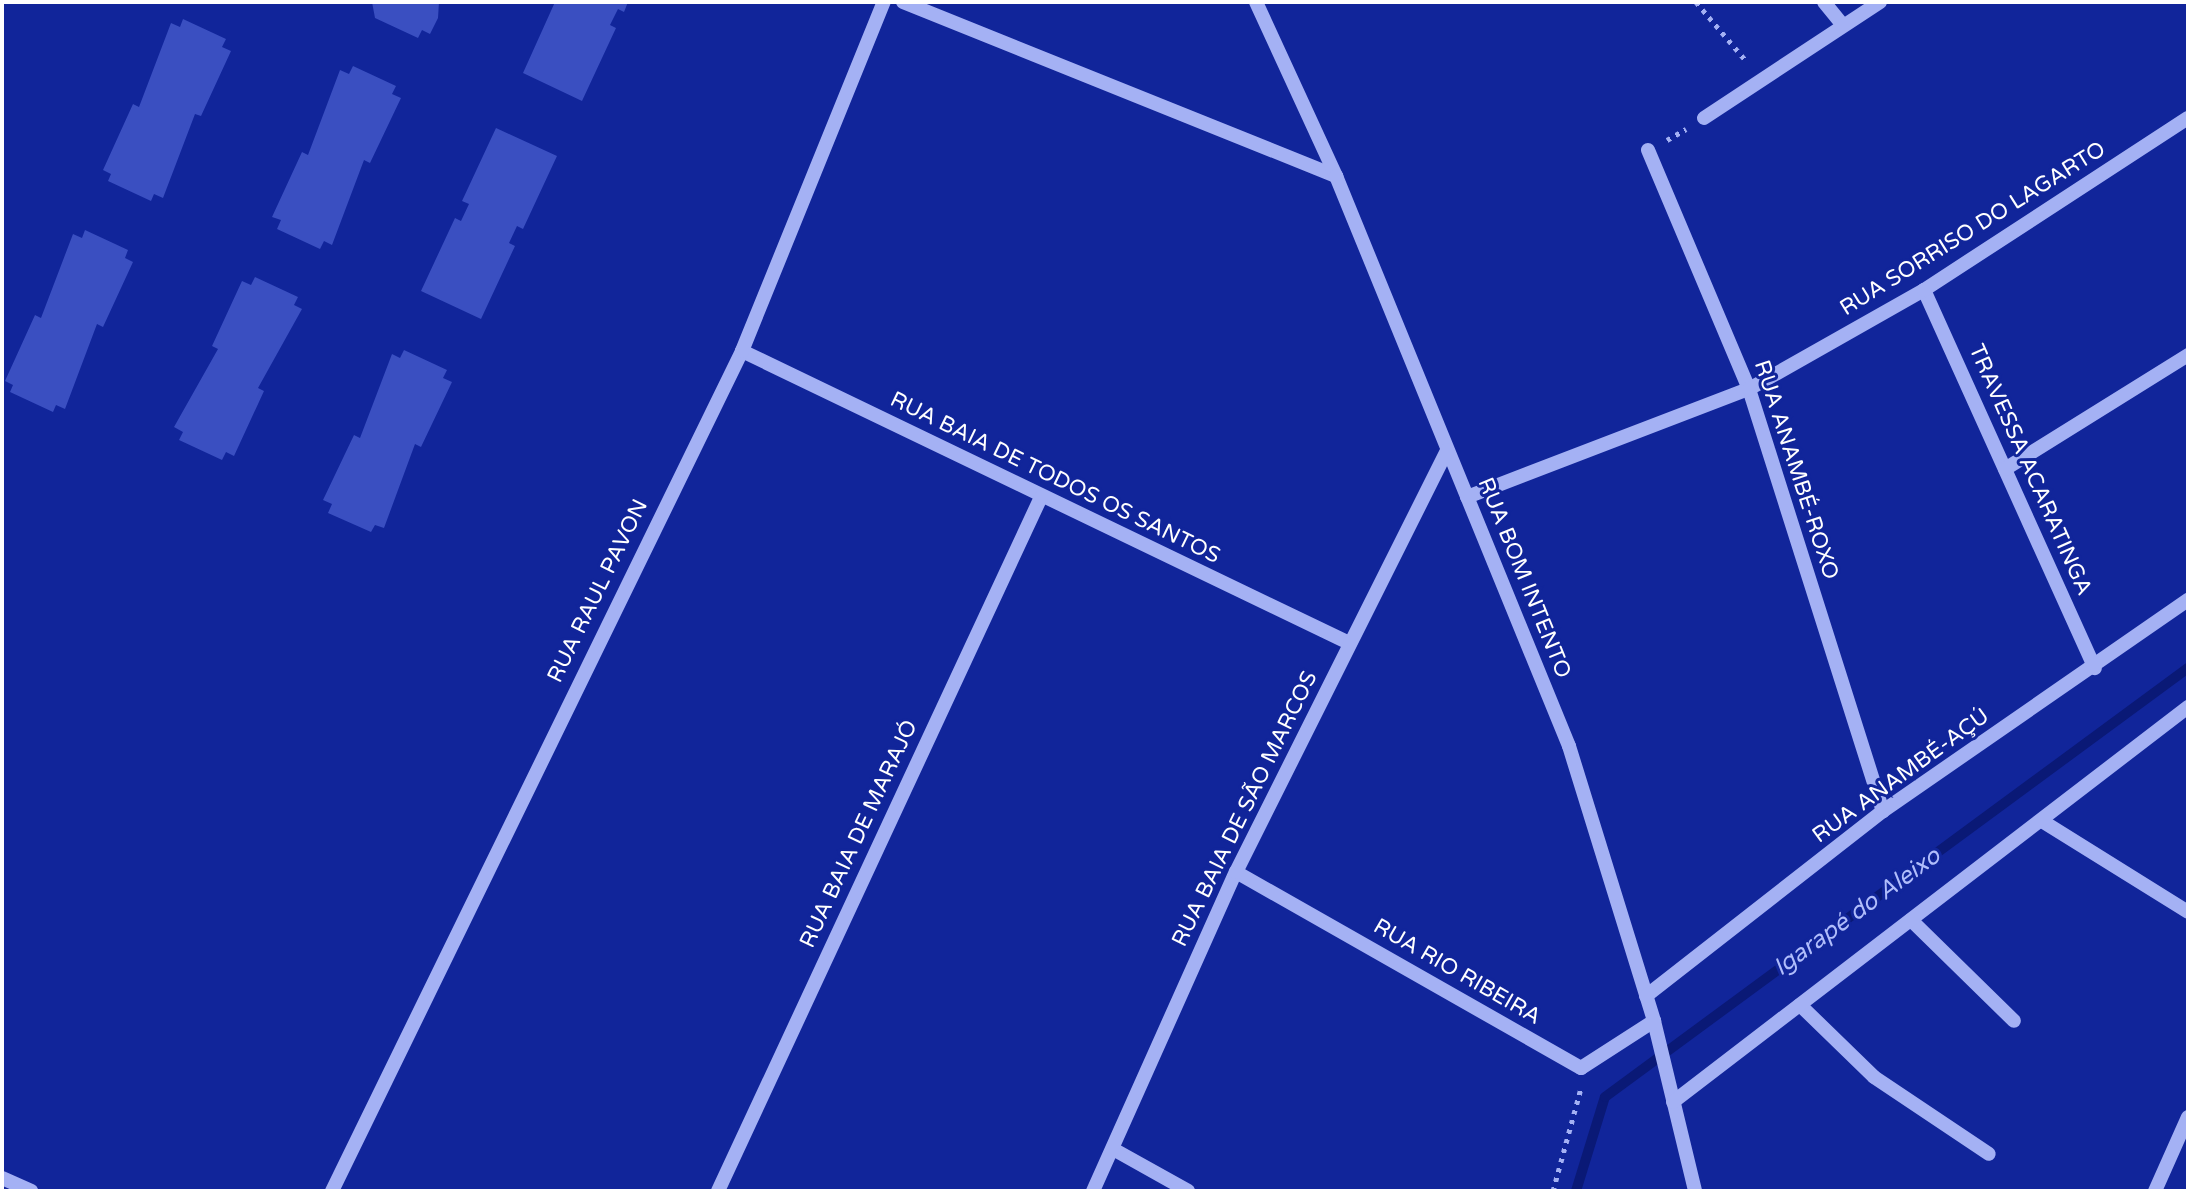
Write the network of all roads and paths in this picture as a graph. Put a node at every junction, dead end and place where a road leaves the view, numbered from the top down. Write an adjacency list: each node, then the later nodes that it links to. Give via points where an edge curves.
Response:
1 (884, 2): 14 (street, RUA RAUL PAVON)
2 (903, 2): 12 (street)
3 (1256, 2): 12 (street, RUA BOM INTENTO)
4 (1696, 2): 8 (path)
5 (1824, 2): 7 (street)
6 (1880, 2): 7 (street)
7 (1840, 22): 9 (street)
8 (1750, 66)
9 (1704, 118): 11 (path)
10 (2188, 118): 13 (street, RUA SORRISO DO LAGARTO)
11 (1648, 150): 16 (street, RUA ANAMBÉ-ROXO)
12 (1336, 176): 17 (street, RUA BOM INTENTO)
13 (1924, 290): 16 (street, RUA SORRISO DO LAGARTO); 18 (street, TRAVESSA ACARATINGA)
14 (742, 351): 19 (street, RUA BAIA DE TODOS OS SANTOS); 41 (street, RUA RAUL PAVON)
15 (2188, 355): 18 (street)
16 (1749, 389): 20 (street, RUA SORRISO DO LAGARTO); 25 (street, RUA ANAMBÉ-ROXO)
17 (1447, 450): 20 (street, RUA BOM INTENTO); 22 (street, RUA BAIA DE SÃO MARCOS)
18 (2005, 469): 23 (street, TRAVESSA ACARATINGA)
19 (1041, 497): 22 (street, RUA BAIA DE TODOS OS SANTOS); 42 (street, RUA BAIA DE MARAJÓ)
20 (1467, 497): 30 (street, RUA BOM INTENTO, via 1569,746)
21 (2188, 600): 23 (street, RUA ANAMBÉ-AÇÚ)
22 (1349, 643): 27 (street, RUA BAIA DE SÃO MARCOS)
23 (2095, 668): 25 (street, RUA ANAMBÉ-AÇÚ)
24 (2188, 707): 26 (street)
25 (1883, 811): 30 (street, RUA ANAMBÉ-AÇÚ)
26 (2042, 821): 28 (street); 29 (street)
27 (1236, 872): 34 (street, RUA RIO RIBEIRA); 37 (street, RUA BAIA DE SÃO MARCOS)
28 (2188, 912)
29 (1911, 920): 31 (street); 33 (street)
30 (1646, 996): 32 (street, RUA BOM INTENTO)
31 (1800, 1005): 35 (street); 38 (street, via 1874,1077)
32 (1654, 1021): 34 (street); 35 (street, RUA BOM INTENTO)
33 (2014, 1021)
34 (1581, 1068): 45 (path, via 1581,1097)
35 (1671, 1096): 46 (street, RUA BOM INTENTO)
36 (2188, 1117): 47 (street)
37 (1113, 1149): 43 (street, RUA BAIA DE SÃO MARCOS); 44 (street)
38 (1989, 1154)
39 (2, 1178): 40 (street)
40 (31, 1191)
41 (332, 1191)
42 (718, 1191)
43 (1093, 1191)
44 (1188, 1191)
45 (1553, 1191)
46 (1695, 1191)
47 (2155, 1191)

